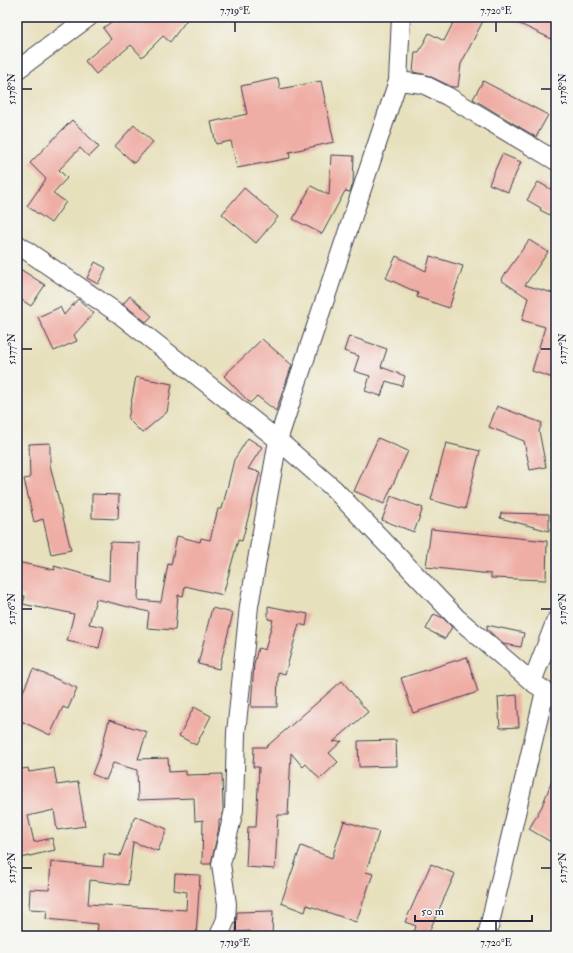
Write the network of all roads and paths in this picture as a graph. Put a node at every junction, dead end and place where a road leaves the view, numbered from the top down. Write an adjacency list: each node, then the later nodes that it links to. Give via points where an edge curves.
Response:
1 (89, 17): 3 (street)
2 (401, 17): 4 (street)
3 (17, 70)
4 (398, 81): 5 (street, via 423,84); 7 (street)
5 (556, 161)
6 (17, 244): 7 (street, via 119,314)
7 (278, 440): 9 (street, via 334,488 456,617); 10 (street, via 249,606 236,733 234,810 221,864 226,919)
8 (556, 620): 9 (street)
9 (544, 691): 11 (street)
10 (219, 936)
11 (487, 936)

